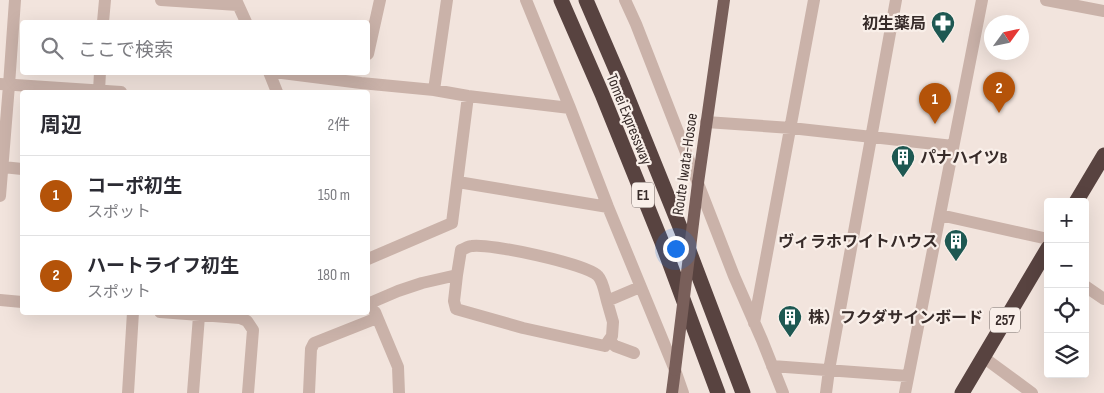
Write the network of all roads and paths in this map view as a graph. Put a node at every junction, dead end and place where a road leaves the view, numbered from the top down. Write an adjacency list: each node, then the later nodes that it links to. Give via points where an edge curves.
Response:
1 (15, 0): 24 (street)
2 (105, 0): 17 (street)
3 (161, 0): 15 (street)
4 (380, 0): 19 (street)
5 (447, 0): 28 (street)
6 (526, 0): 30 (street)
7 (561, 0): 77 (highway, Tomei Expressway / E1, via 657,231)
8 (586, 0): 78 (highway, Tomei Expressway / E1, via 682,232)
9 (625, 0): 40 (street)
10 (724, 0): 31 (main road, Route Iwata-Hosoe)
11 (814, 0): 32 (street)
12 (896, 0): 33 (street)
13 (982, 0): 34 (street)
14 (1046, 0): 16 (street)
15 (237, 3): 18 (street)
16 (1104, 11)
17 (103, 20)
18 (245, 20)
19 (370, 45)
20 (100, 75): 26 (street)
21 (270, 75): 27 (street)
22 (318, 75): 23 (street)
23 (362, 78): 28 (street)
24 (5, 85): 25 (street); 35 (street)
25 (83, 90)
26 (99, 90)
27 (276, 90)
28 (434, 90): 29 (street)
29 (468, 96): 30 (street); 39 (street)
30 (570, 108): 43 (street)
31 (706, 122): 32 (street); 40 (main road, Route Iwata-Hosoe)
32 (791, 128): 33 (street); 62 (street)
33 (871, 137): 34 (street); 68 (street)
34 (953, 146): 44 (street)
35 (2, 151): 37 (street)
36 (1102, 164): 42 (highway)
37 (2, 167): 38 (street); 41 (street)
38 (20, 169)
39 (458, 182): 43 (street); 46 (street, via 452,224)
40 (698, 183): 62 (street); 67 (main road, Route Iwata-Hosoe, bridge)
41 (0, 196)
42 (1079, 198)
43 (608, 207): 49 (street)
44 (940, 216): 45 (street); 69 (street)
45 (1044, 238)
46 (370, 258)
47 (1044, 258): 65 (highway, 257)
48 (457, 276): 51 (street); 55 (street, via 461,250 471,246 500,248 593,271 600,277); 63 (street, via 456,309 605,346)
49 (640, 287): 55 (street); 67 (street)
50 (1088, 288): 52 (street)
51 (370, 299)
52 (1104, 299)
53 (0, 300): 56 (street)
54 (370, 301): 61 (street)
55 (607, 301): 63 (street, via 613,322)
56 (20, 302)
57 (133, 315): 70 (street)
58 (189, 315): 59 (street)
59 (199, 316): 60 (street); 71 (street)
60 (248, 317): 72 (street, via 253,330)
61 (377, 318): 73 (street, via 314,343); 74 (street, via 398,366)
62 (754, 323): 66 (street)
63 (609, 340): 64 (street, via 615,346)
64 (634, 353)
65 (983, 357): 82 (highway, 257); 83 (street)
66 (772, 366): 68 (street); 79 (street)
67 (675, 370): 75 (main road, Route Iwata-Hosoe); 76 (street)
68 (829, 370): 69 (street); 80 (street)
69 (908, 376): 81 (street)
70 (128, 393)
71 (193, 393)
72 (248, 393)
73 (309, 393)
74 (400, 393)
75 (672, 393)
76 (683, 393)
77 (718, 393)
78 (743, 393)
79 (783, 393)
80 (826, 393)
81 (905, 393)
82 (962, 393)
83 (1032, 393)

